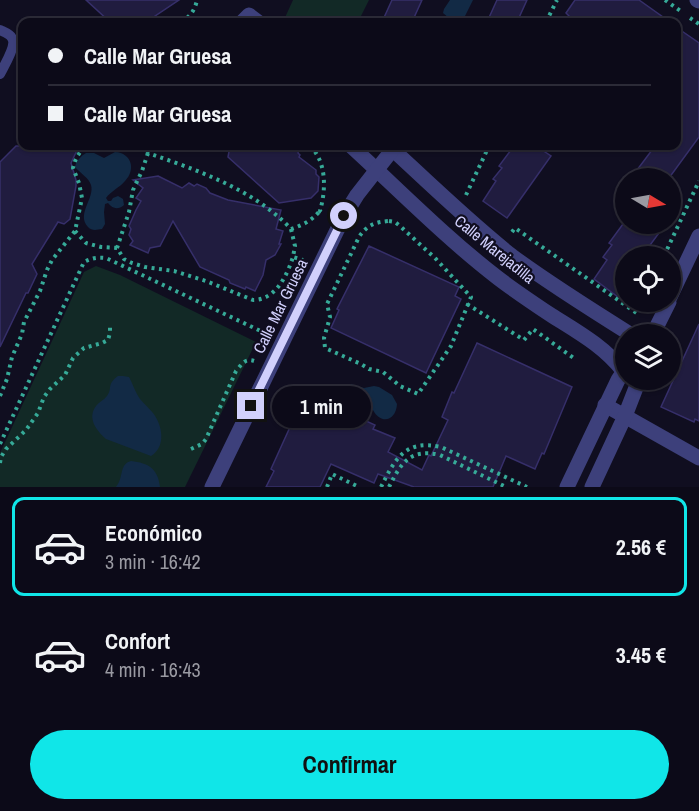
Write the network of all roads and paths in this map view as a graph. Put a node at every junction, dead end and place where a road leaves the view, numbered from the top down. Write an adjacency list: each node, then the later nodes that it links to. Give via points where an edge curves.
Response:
1 (197, 0): 3 (path)
2 (557, 0): 4 (path)
3 (188, 18)
4 (548, 18)
5 (0, 30): 6 (lane, via 14,42)
6 (0, 74)
7 (81, 150): 21 (path, via 72,168 82,198)
8 (145, 150): 14 (path)
9 (313, 150): 18 (path, via 319,157 324,182)
10 (355, 150): 15 (street, Calle Marejadilla)
11 (389, 150): 15 (street, Calle Mar Gruesa)
12 (394, 150): 33 (street, Calle Marejadilla, via 512,255)
13 (487, 150): 17 (path)
14 (148, 153): 20 (path, via 246,194); 25 (path)
15 (376, 169): 38 (street, Calle Marejadilla, via 497,277); 48 (street, Calle Mar Gruesa, via 344,216)
16 (699, 181): 24 (path)
17 (464, 198)
18 (320, 211): 19 (path); 20 (path, via 306,224)
19 (326, 215)
20 (291, 229): 27 (path)
21 (75, 231): 25 (path, via 86,243); 41 (path, via 47,270 24,322)
22 (699, 236): 30 (street)
23 (508, 239): 31 (path, via 515,228)
24 (669, 246)
25 (117, 248): 27 (path, via 132,263 174,271 253,300 260,300 276,289 288,273)
26 (308, 251): 28 (path)
27 (293, 257): 28 (path)
28 (303, 260): 29 (path)
29 (298, 270)
30 (681, 275)
31 (615, 299)
32 (467, 304): 32 (path, via 451,346 418,394 383,372 325,348 330,317 327,304 359,237 375,222 389,221 400,226 471,297); 36 (path, via 524,340 533,329)
33 (615, 325)
34 (110, 326): 47 (path, via 108,340 84,348 73,358 65,375 50,388 38,413 6,449)
35 (269, 331): 44 (path, via 264,333 106,258 91,258 84,262)
36 (575, 359)
37 (254, 361): 45 (path, via 244,361 236,370 206,439)
38 (615, 361)
39 (615, 386): 42 (street)
40 (635, 390): 43 (street)
41 (0, 396)
42 (605, 405): 43 (street); 55 (street)
43 (625, 416): 46 (street); 56 (street)
44 (0, 444)
45 (191, 449)
46 (699, 458)
47 (0, 463)
48 (212, 487)
49 (327, 487): 50 (path, via 332,474)
50 (359, 487)
51 (381, 487): 54 (path, via 389,469 404,452 431,444)
52 (389, 487): 53 (path, via 395,472 407,459 431,453)
53 (506, 487)
54 (526, 487)
55 (567, 487)
56 (592, 487)

